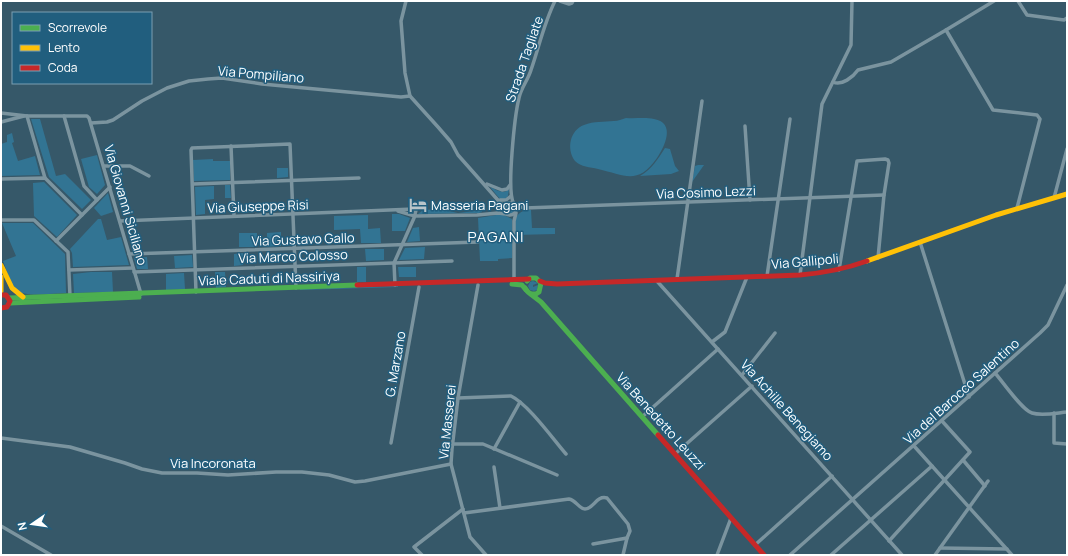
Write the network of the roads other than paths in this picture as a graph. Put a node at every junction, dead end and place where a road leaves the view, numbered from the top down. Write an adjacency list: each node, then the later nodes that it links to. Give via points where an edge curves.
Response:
1 (406, 1): 11 (street, via 401,21 405,73)
2 (555, 1): 31 (street, Strada Tagliate, via 528,79 519,97)
3 (560, 1): 4 (street, via 568,4)
4 (573, 1)
5 (852, 1): 10 (street, via 851,45)
6 (994, 1): 9 (street)
7 (1018, 1): 8 (street, via 1027,15 1064,20)
8 (1067, 18)
9 (946, 30): 10 (street, via 892,62 858,70 844,82); 48 (street, via 993,110 1031,114 1040,119)
10 (833, 82): 37 (street, via 822,104)
11 (410, 96): 18 (street, Via Pompiliano, via 222,78 208,79 189,81 167,88 113,120); 29 (street)
12 (702, 101): 43 (street)
13 (1, 113): 14 (street)
14 (27, 116): 15 (street); 17 (street); 24 (street)
15 (64, 116): 18 (street, via 87,116); 40 (street, via 84,186)
16 (790, 119): 39 (street)
17 (1, 122)
18 (91, 123): 22 (street, Via Giovanni Siciliano)
19 (745, 126): 42 (street)
20 (231, 146): 27 (street, via 290,144); 28 (street); 30 (street, via 195,147 191,150)
21 (1067, 149): 38 (street)
22 (104, 166): 23 (street, via 130,166); 32 (street, Via Giovanni Siciliano)
23 (149, 176)
24 (45, 178): 26 (street); 54 (street)
25 (359, 178): 27 (street)
26 (1, 180)
27 (292, 180): 28 (street); 52 (street)
28 (233, 182): 30 (street); 55 (street)
29 (484, 183): 31 (street, via 502,190 507,189); 41 (street)
30 (192, 184): 58 (street)
31 (510, 184): 35 (street, Strada Tagliate)
32 (110, 187): 40 (street); 60 (street, Via Giovanni Siciliano)
33 (1067, 194): 38 (main road, Via Gallipoli)
34 (884, 195): 36 (street, Via Cosimo Lezzi); 36 (street, via 889,163 885,158 857,161); 69 (street)
35 (511, 196): 41 (street, via 506,200); 45 (street, Strada Tagliate)
36 (851, 196): 37 (street, Via Cosimo Lezzi); 77 (street)
37 (811, 197): 39 (street, Via Cosimo Lezzi); 78 (street)
38 (1054, 198): 48 (main road, Via Gallipoli)
39 (778, 199): 42 (street, Via Cosimo Lezzi); 79 (street)
40 (97, 200): 54 (street)
41 (499, 200): 44 (street); 46 (street)
42 (750, 200): 43 (street, Via Cosimo Lezzi)
43 (688, 202): 47 (street, Via Cosimo Lezzi); 83 (street)
44 (508, 203): 45 (street); 46 (street)
45 (515, 204): 47 (street, Via Cosimo Lezzi); 51 (street)
46 (504, 208): 50 (street, Via Giuseppe Risi); 53 (street)
47 (528, 208): 51 (street, Via Cosimo Lezzi)
48 (1017, 208): 64 (main road, Via Gallipoli)
49 (397, 211): 52 (street, Via Giuseppe Risi); 56 (street, Via Giuseppe Risi); 56 (street, Via Giuseppe Risi, via 416,210)
50 (496, 213): 53 (street, Via Giuseppe Risi); 56 (street, Via Giuseppe Risi, via 477,216)
51 (516, 213): 57 (street); 61 (street)
52 (293, 214): 55 (street, Via Giuseppe Risi); 66 (street)
53 (506, 214): 57 (street)
54 (82, 215): 62 (street)
55 (234, 216): 58 (street, Via Giuseppe Risi)
56 (415, 216): 65 (street)
57 (511, 216): 61 (street)
58 (194, 218): 60 (street, Via Giuseppe Risi); 67 (street)
59 (1, 220): 62 (street, via 34,220)
60 (120, 221): 68 (street, Via Giovanni Siciliano)
61 (514, 221): 85 (street)
62 (56, 241): 74 (street, via 68,252)
63 (478, 242): 65 (street, Via Gustavo Gallo)
64 (920, 242): 69 (main road, Via Gallipoli); 110 (street)
65 (402, 244): 66 (street, Via Gustavo Gallo); 71 (street)
66 (295, 249): 67 (street, Via Gustavo Gallo); 73 (street)
67 (195, 252): 68 (street, Via Gustavo Gallo); 76 (street)
68 (129, 254): 75 (street, Via Giovanni Siciliano)
69 (878, 258): 77 (main road, Via Gallipoli)
70 (452, 260): 71 (street, Via Marco Colosso)
71 (394, 263): 73 (street, Via Marco Colosso); 88 (street)
72 (1, 266): 101 (main road, via 15,293)
73 (295, 266): 76 (street, Via Marco Colosso); 92 (street)
74 (69, 270): 75 (street, Via Marco Colosso); 99 (street)
75 (134, 270): 76 (street, Via Marco Colosso); 97 (street, Via Giovanni Siciliano)
76 (195, 270): 96 (street)
77 (839, 270): 78 (main road, Via Gallipoli)
78 (800, 275): 79 (main road, Via Gallipoli)
79 (767, 276): 80 (main road, Via Gallipoli)
80 (747, 277): 83 (main road, Via Gallipoli); 105 (street, via 725,332)
81 (1, 278): 93 (main road)
82 (529, 279): 85 (main road, Viale Caduti di Nassiriya); 86 (main road, Via Gallipoli); 94 (main road, via 525,284)
83 (677, 279): 84 (main road, Via Gallipoli)
84 (656, 280): 87 (main road, Via Gallipoli); 105 (street, Via Achille Benegiamo)
85 (514, 281): 88 (main road, Viale Caduti di Nassiriya)
86 (540, 281): 87 (main road, Via Gallipoli); 95 (main road)
87 (557, 284): 95 (main road, Via Gallipoli, via 546,286)
88 (395, 285): 92 (main road, Viale Caduti di Nassiriya)
89 (478, 285): 91 (main road, Viale Caduti di Nassiriya); 94 (main road, Viale Caduti di Nassiriya, via 517,284); 111 (street, Via Masserei)
90 (1067, 285): 107 (street, Via del Barocco Salentino, via 1048,325)
91 (419, 287): 100 (main road, Viale Caduti di Nassiriya); 118 (street, G. Marzano)
92 (296, 288): 96 (main road, Viale Caduti di Nassiriya)
93 (1, 289): 100 (main road)
94 (526, 290): 98 (main road)
95 (540, 291): 98 (main road, Via Gallipoli); 102 (main road, Via Benedetto Leuzzi)
96 (196, 292): 97 (main road, Viale Caduti di Nassiriya)
97 (141, 294): 99 (main road, Viale Caduti di Nassiriya)
98 (531, 294): 102 (main road, Via Benedetto Leuzzi)
99 (70, 296): 101 (main road, Viale Caduti di Nassiriya)
100 (7, 298): 101 (main road, Viale Caduti di Nassiriya); 103 (main road, via 7,307)
101 (28, 298)
102 (541, 302): 115 (main road, Via Benedetto Leuzzi)
103 (1, 308)
104 (776, 333): 108 (street)
105 (712, 342): 106 (street, Via Achille Benegiamo)
106 (718, 349): 108 (street, Via Achille Benegiamo); 115 (street)
107 (995, 373): 110 (street, Via del Barocco Salentino); 114 (street, via 1031,412)
108 (742, 375): 109 (street, Via Achille Benegiamo)
109 (752, 386): 124 (street); 130 (street, Via Achille Benegiamo)
110 (969, 397): 116 (street, Via del Barocco Salentino)
111 (458, 398): 112 (street, via 511,396); 119 (street, Via Masserei)
112 (520, 402): 122 (street); 123 (street)
113 (1067, 412): 114 (street)
114 (1054, 413): 120 (street, via 1054,443)
115 (642, 417): 124 (main road, Via Benedetto Leuzzi)
116 (942, 420): 121 (street, Via del Barocco Salentino); 125 (street, via 970,452)
117 (1, 438): 126 (street, Via Incoronata, via 70,447 162,473 233,475 302,472 360,482)
118 (391, 443)
119 (452, 444): 122 (street, via 483,444); 126 (street, Via Masserei)
120 (1067, 444)
121 (914, 446): 127 (street); 134 (street, Via del Barocco Salentino)
122 (494, 448): 129 (street)
123 (566, 454)
124 (675, 454): 138 (main road, Via Benedetto Leuzzi)
125 (963, 460): 131 (street); 133 (street)
126 (452, 464): 137 (street, Via Masserei)
127 (932, 466): 131 (street); 139 (street)
128 (494, 467): 136 (street)
129 (557, 475)
130 (832, 476): 134 (street, Via Achille Benegiamo); 144 (street)
131 (944, 480): 135 (street); 142 (street)
132 (988, 481): 133 (street)
133 (985, 486): 135 (street)
134 (852, 500): 139 (street, Via Achille Benegiamo); 153 (street, Via del Barocco Salentino)
135 (969, 507): 145 (street); 146 (street)
136 (500, 508): 137 (street); 141 (street, via 569,499 586,509 604,497 628,524 630,531)
137 (463, 511): 148 (street, via 414,547); 149 (street, Via Masserei, via 470,537)
138 (731, 518): 144 (main road, Via Benedetto Leuzzi); 151 (street)
139 (870, 520): 142 (street, Via Achille Benegiamo); 154 (street)
140 (1, 526): 147 (street)
141 (627, 538): 143 (street); 150 (street)
142 (889, 540): 155 (street, Via Achille Benegiamo)
143 (593, 544)
144 (756, 545): 152 (main road, Via Benedetto Leuzzi)
145 (940, 548): 146 (street); 156 (street)
146 (1007, 549): 157 (street)
147 (51, 555)
148 (422, 555)
149 (486, 555)
150 (623, 555)
151 (717, 555)
152 (764, 555)
153 (790, 555)
154 (831, 555)
155 (902, 555)
156 (935, 555)
157 (1012, 555)

